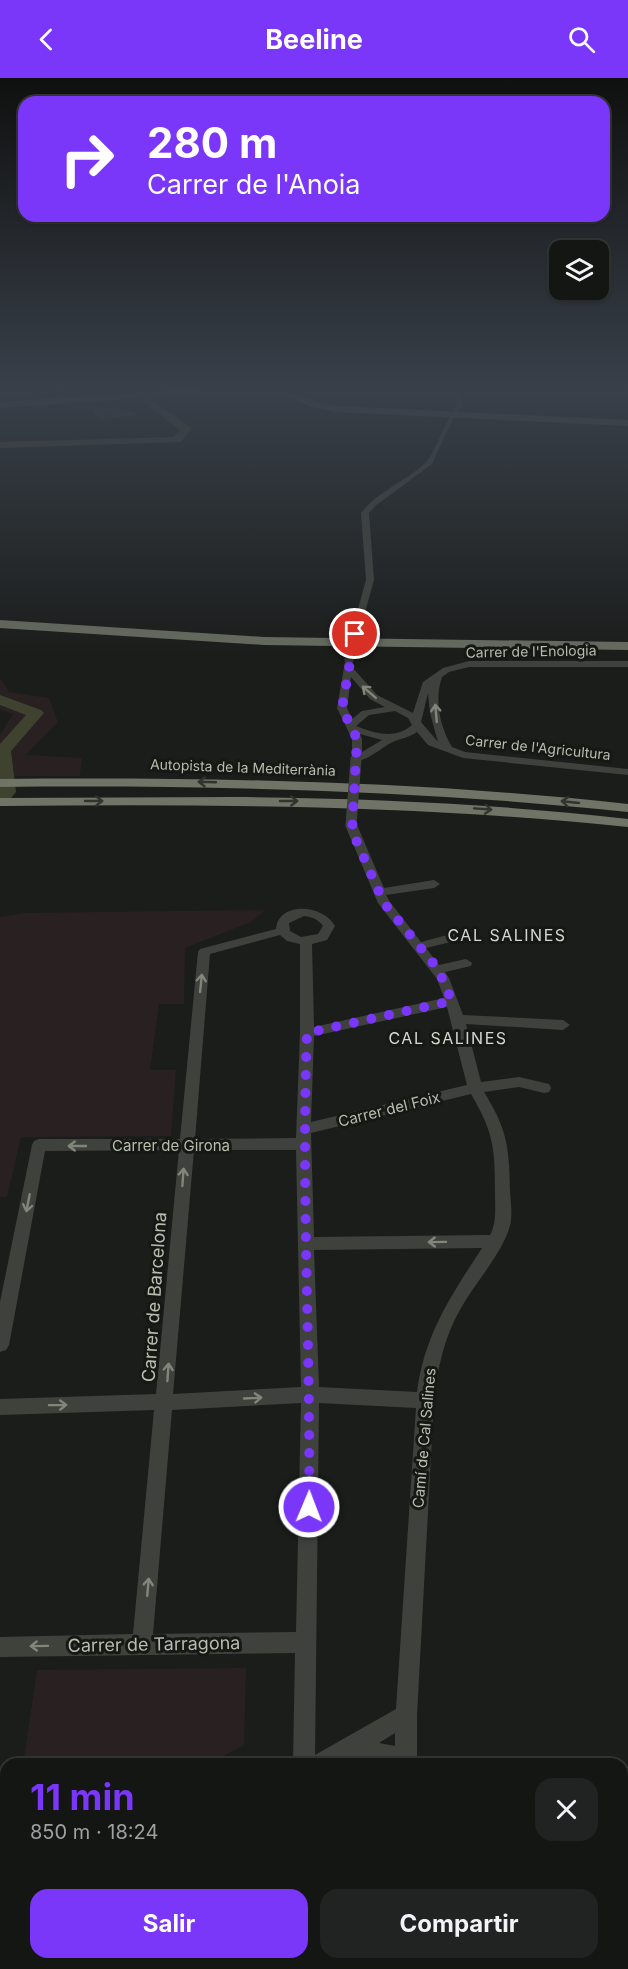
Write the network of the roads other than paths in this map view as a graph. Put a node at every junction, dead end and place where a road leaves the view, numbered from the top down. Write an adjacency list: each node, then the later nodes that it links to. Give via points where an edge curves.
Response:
1 (408, 478): 4 (street, Camí de Cal Salines, bridge, via 365,513 370,580)
2 (0, 624): 3 (highway, via 264,641)
3 (628, 646)
4 (348, 664): 7 (street, Carrer de l'Agricultura, one-way to 4, via 364,690); 9 (street, Camí de Cal Salines, via 342,708)
5 (628, 664): 6 (street, Carrer de l'Enologia, via 469,664)
6 (437, 677): 8 (street, via 426,684); 11 (street, one-way to 6, via 437,732 433,688)
7 (397, 708): 8 (street, Carrer de l'Agricultura); 9 (street, via 366,713)
8 (417, 723): 10 (street, via 411,734); 11 (street, Carrer de l'Agricultura, via 432,742)
9 (351, 727): 10 (street); 12 (street, Camí de Cal Salines, via 357,739)
10 (393, 738): 12 (street)
11 (447, 748): 13 (street, Carrer de l'Agricultura, via 487,759)
12 (356, 759): 19 (street, Camí de Cal Salines, bridge, via 351,825)
13 (628, 772)
14 (0, 783): 16 (highway, Autopista de la Mediterrània, one-way to 14, via 390,789 158,780)
15 (0, 802): 17 (highway, one-way to 17, via 363,802)
16 (628, 808)
17 (628, 823)
18 (434, 884): 19 (street)
19 (379, 892): 23 (street, Camí de Cal Salines)
20 (282, 931): 22 (street, via 287,937); 22 (street, via 285,918 293,914 321,916 327,921 328,932); 33 (street, Carrer de Barcelona, one-way to 20, via 204,952)
21 (455, 937): 23 (street)
22 (306, 942): 29 (street)
23 (419, 946): 25 (street, Camí de Cal Salines)
24 (466, 963): 25 (street)
25 (438, 969): 26 (street, Camí de Cal Salines)
26 (452, 1001): 27 (street, Camí de Cal Salines); 29 (street)
27 (458, 1019): 28 (street); 30 (street, Camí de Cal Salines)
28 (563, 1025)
29 (307, 1033): 32 (street)
30 (475, 1088): 31 (street, Carrer del Foix, via 519,1082); 32 (street, Carrer del Foix); 34 (street, Camí de Cal Salines, via 492,1117 502,1149 503,1216)
31 (544, 1088)
32 (304, 1137): 33 (street, Carrer de Girona); 35 (street)
33 (185, 1146): 36 (street, Carrer de Girona, one-way to 36, via 39,1145); 39 (street, Carrer de Barcelona, one-way to 33)
34 (495, 1241): 35 (street, one-way to 35); 38 (street, Camí de Cal Salines, via 454,1305 438,1339 430,1362)
35 (306, 1244): 37 (street)
36 (0, 1345)
37 (310, 1395): 38 (street); 39 (street, one-way to 37); 41 (street)
38 (425, 1400): 44 (street, Camí de Cal Salines)
39 (166, 1402): 40 (street, one-way to 39); 42 (street, Carrer de Barcelona, one-way to 39)
40 (0, 1407)
41 (307, 1642): 42 (street, Carrer de Tarragona); 46 (street)
42 (142, 1645): 43 (street, Carrer de Tarragona, one-way to 43)
43 (0, 1647)
44 (406, 1715): 45 (street); 49 (street, Camí de Cal Salines)
45 (346, 1750): 47 (street); 48 (street)
46 (304, 1758)
47 (332, 1758)
48 (394, 1758)
49 (406, 1758)

